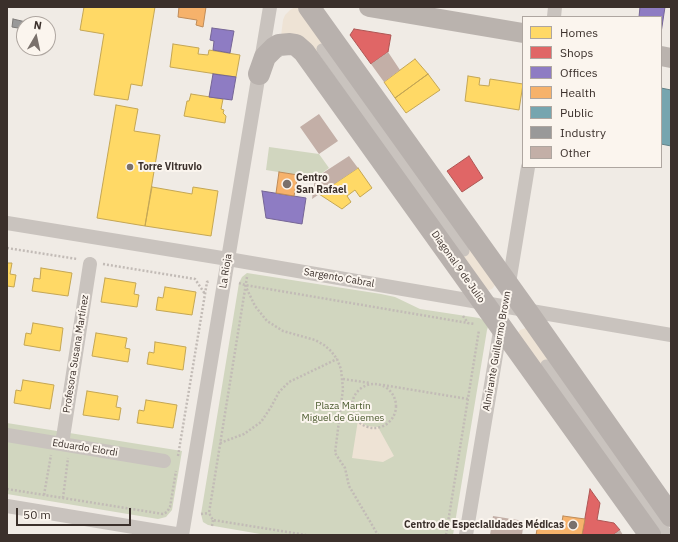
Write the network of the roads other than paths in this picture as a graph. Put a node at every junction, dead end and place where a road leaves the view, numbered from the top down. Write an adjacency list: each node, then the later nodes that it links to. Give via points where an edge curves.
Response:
1 (270, 7): 6 (street, La Rioja)
2 (309, 7): 5 (main road, Diagonal 9 de Julio)
3 (369, 7): 4 (main road)
4 (522, 33)
5 (321, 49): 6 (main road, Diagonal 9 de Julio, via 290,44 279,45 265,57); 9 (main road, Diagonal 9 de Julio); 9 (main road, Diagonal 9 de Julio)
6 (259, 74): 10 (street, La Rioja)
7 (528, 168): 13 (street, Almirante Guillermo Brown)
8 (7, 223): 10 (street, Sargento Cabral)
9 (464, 251): 12 (main road, Diagonal 9 de Julio); 13 (main road, Diagonal 9 de Julio)
10 (228, 259): 12 (street, Sargento Cabral); 22 (street, La Rioja)
11 (90, 262): 18 (street, Profesora Susana Martínez)
12 (484, 303): 13 (main road, Diagonal 9 de Julio)
13 (505, 307): 14 (main road, Diagonal 9 de Julio); 16 (main road, Diagonal 9 de Julio); 23 (street, Almirante Guillermo Brown)
14 (526, 310): 15 (street); 16 (main road, Diagonal 9 de Julio)
15 (671, 335)
16 (547, 365): 21 (main road, Diagonal 9 de Julio); 24 (main road, Diagonal 9 de Julio); 25 (street)
17 (7, 435): 18 (street, Eduardo Elordi)
18 (61, 450): 19 (street, Eduardo Elordi)
19 (170, 463)
20 (7, 506): 22 (street)
21 (671, 516)
22 (182, 535)
23 (466, 535)
24 (650, 535)
25 (668, 535)

